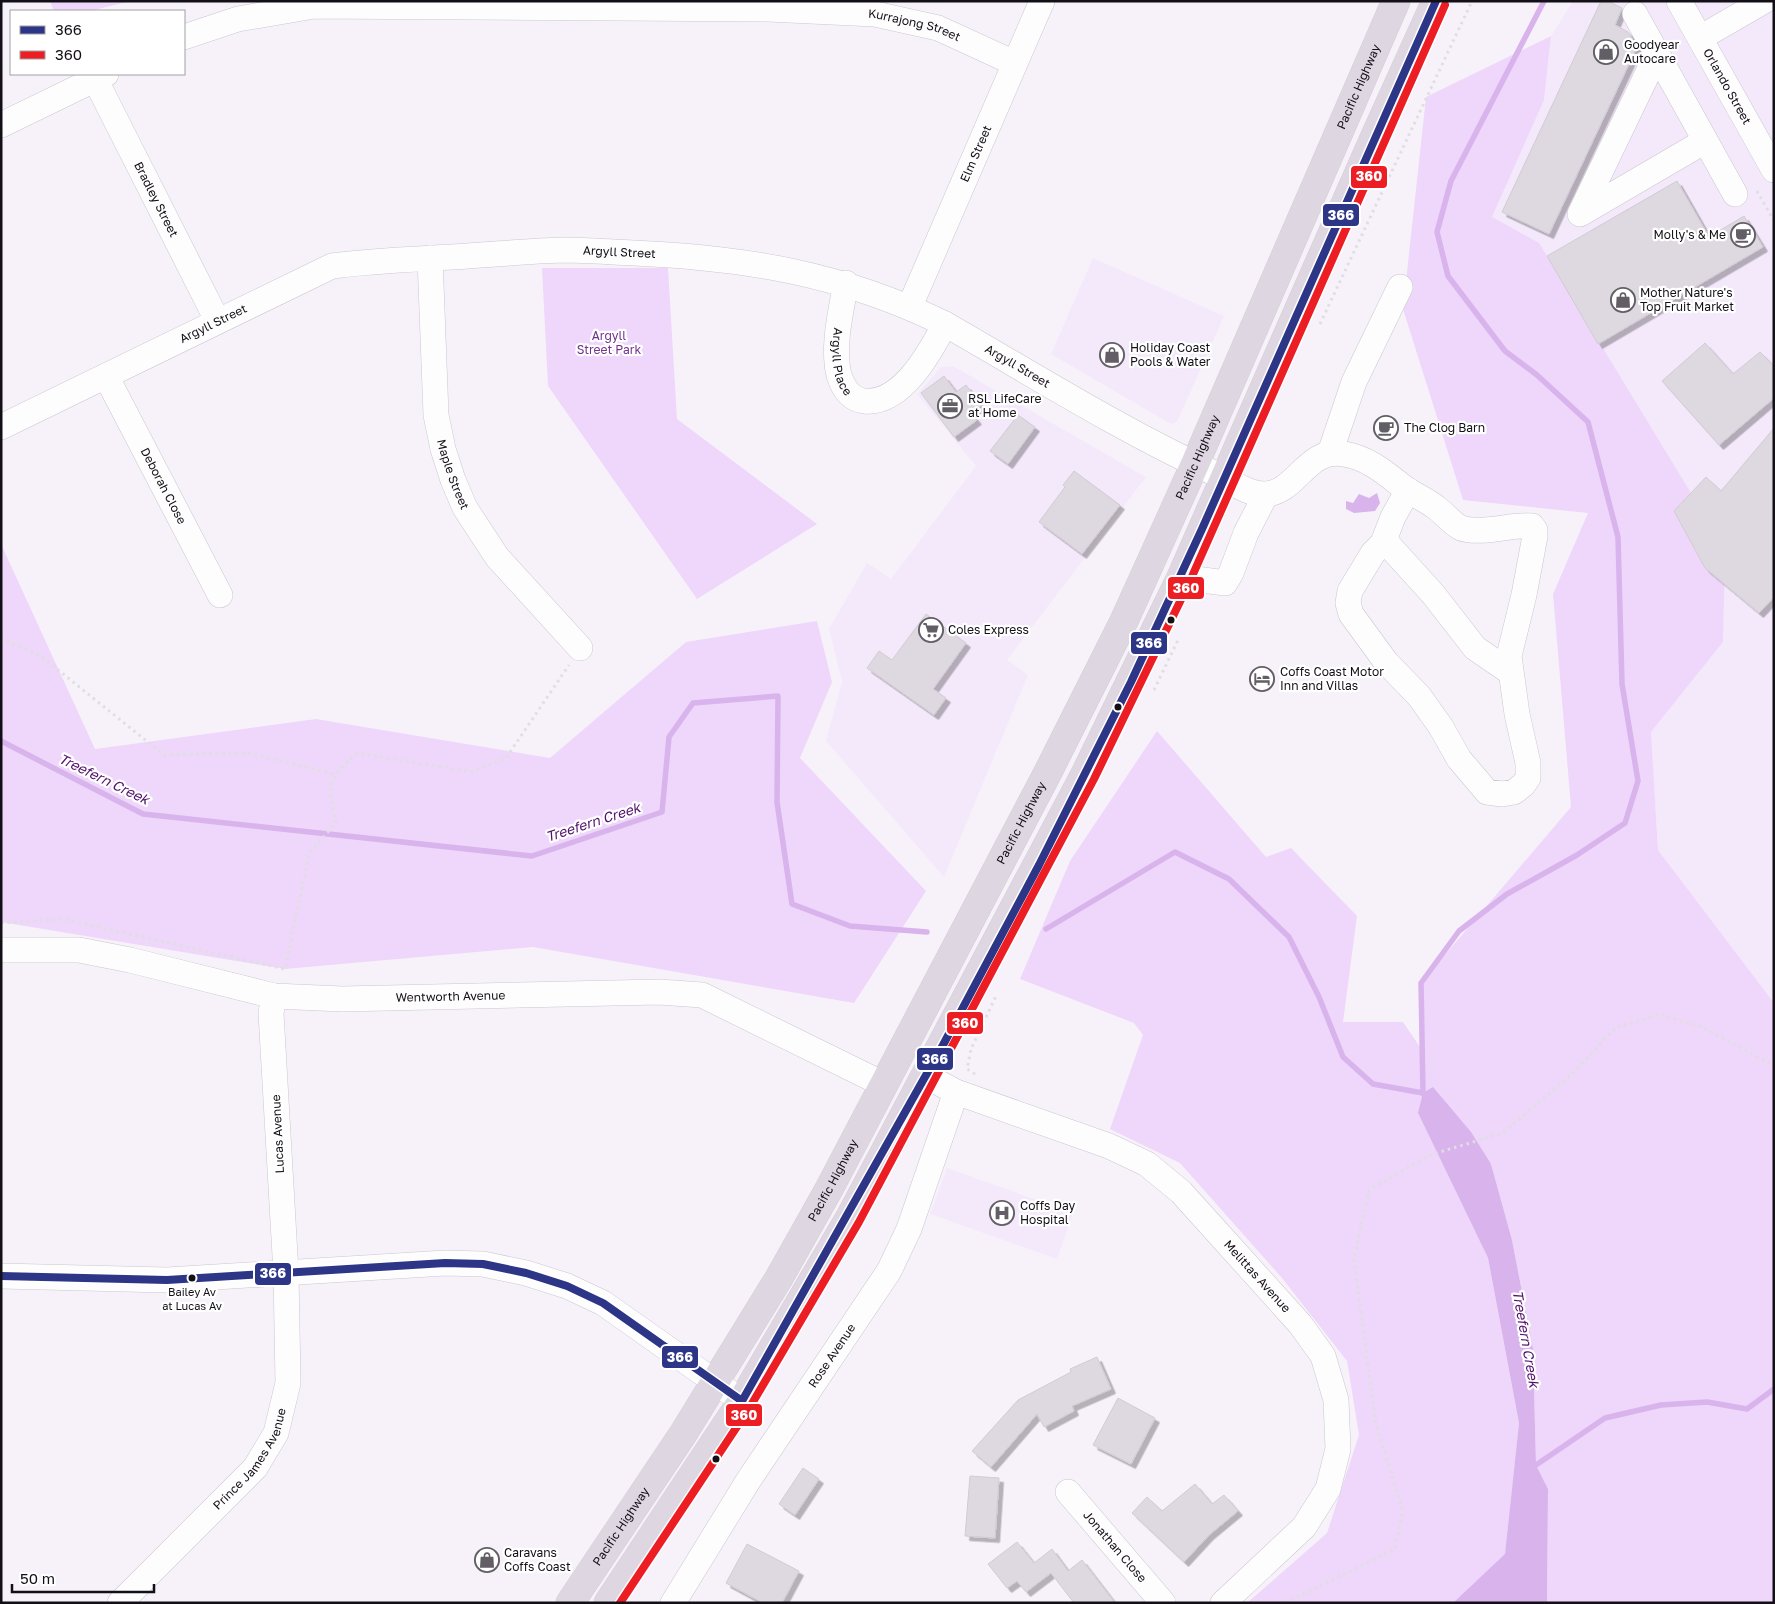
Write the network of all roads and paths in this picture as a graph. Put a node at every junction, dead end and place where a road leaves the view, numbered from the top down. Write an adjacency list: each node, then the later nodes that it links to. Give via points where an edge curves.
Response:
1 (1042, 1): 10 (street, Elm Street)
2 (1396, 1): 25 (highway, Pacific Highway)
3 (1436, 1): 26 (highway)
4 (1679, 1): 8 (street, Orlando Street)
5 (1764, 1): 8 (street)
6 (1635, 14): 9 (street)
7 (185, 37): 10 (street, Kurrajong Street, via 264,13 331,5 768,8 884,16 938,28)
8 (1700, 38): 14 (street, Orlando Street)
9 (1657, 54): 13 (street); 13 (street, via 1580,214)
10 (1014, 63): 19 (street, Elm Street)
11 (101, 76): 12 (street); 20 (street, Bradley Street)
12 (1, 125)
13 (1706, 141): 15 (street)
14 (1774, 170)
15 (1735, 194)
16 (430, 258): 17 (street, Argyll Street, via 563,250 667,255 742,261 795,270); 20 (street, Argyll Street, via 374,260 332,266); 33 (street, Maple Street, via 436,415 453,480 465,508 497,557)
17 (846, 284): 19 (street, Argyll Street); 21 (street, Argyll Place, via 838,339 839,372 847,392 857,400 882,399 903,385 930,351)
18 (1400, 287): 24 (street, via 1354,382)
19 (910, 306): 21 (street, Argyll Street)
20 (218, 320): 22 (street, Argyll Street)
21 (945, 324): 25 (street, Argyll Street, via 1163,450)
22 (106, 376): 23 (street, Argyll Street); 31 (street, Deborah Close)
23 (1, 427)
24 (1330, 453): 27 (street, via 1364,459); 28 (street)
25 (1195, 464): 26 (street, Argyll Street); 41 (highway, Pacific Highway, via 1107,654)
26 (1225, 478): 28 (street, Argyll Street); 30 (highway)
27 (1408, 490): 29 (street); 34 (street, via 1438,508 1459,527 1471,530 1521,525 1532,526 1535,530 1511,648)
28 (1266, 494): 30 (street, via 1225,583)
29 (1384, 540): 34 (street, via 1437,599 1475,648); 34 (street, via 1350,590 1348,603 1351,614 1386,662 1419,696 1473,778 1487,792 1502,794 1514,792 1528,778 1525,744)
30 (1181, 577): 40 (highway, via 1085,774)
31 (220, 595)
32 (1, 638): 35 (path, via 42,657 164,755 247,753)
33 (580, 648): 35 (path, via 506,758 473,772 357,753)
34 (1510, 672)
35 (335, 774): 36 (path, via 329,793 336,822 309,853 285,969 63,919)
36 (1, 923)
37 (1, 950): 38 (street, Wentworth Avenue, via 79,950)
38 (274, 996): 41 (street, Wentworth Avenue, via 342,999 659,992 702,995); 43 (street, Lucas Avenue, via 271,1013)
39 (1774, 1066): 54 (path, via 1704,1028 1660,1014 1615,1028 1572,1074 1504,1133 1430,1156 1369,1190 1354,1259 1376,1425 1403,1511 1395,1549)
40 (926, 1076): 42 (street, Melittas Avenue); 46 (highway, via 850,1217)
41 (884, 1085): 45 (highway, Pacific Highway, via 779,1278)
42 (956, 1092): 51 (street, Rose Avenue, via 909,1229 889,1270 748,1482); 53 (street, Melittas Avenue, via 1109,1146 1146,1164 1181,1192 1300,1324 1322,1356 1336,1400 1338,1439 1328,1489 1304,1527)
43 (286, 1273): 44 (street, via 167,1280); 45 (street, via 445,1263 483,1264 526,1272 603,1303); 48 (street, Prince James Avenue, via 288,1383 276,1433 255,1468)
44 (1, 1276)
45 (715, 1383): 46 (street); 49 (highway, Pacific Highway)
46 (742, 1401): 50 (highway)
47 (1068, 1492): 52 (street, Jonathan Close)
48 (120, 1603)
49 (570, 1603)
50 (608, 1603)
51 (673, 1603)
52 (1164, 1603)
53 (1223, 1603)
54 (1284, 1603)

